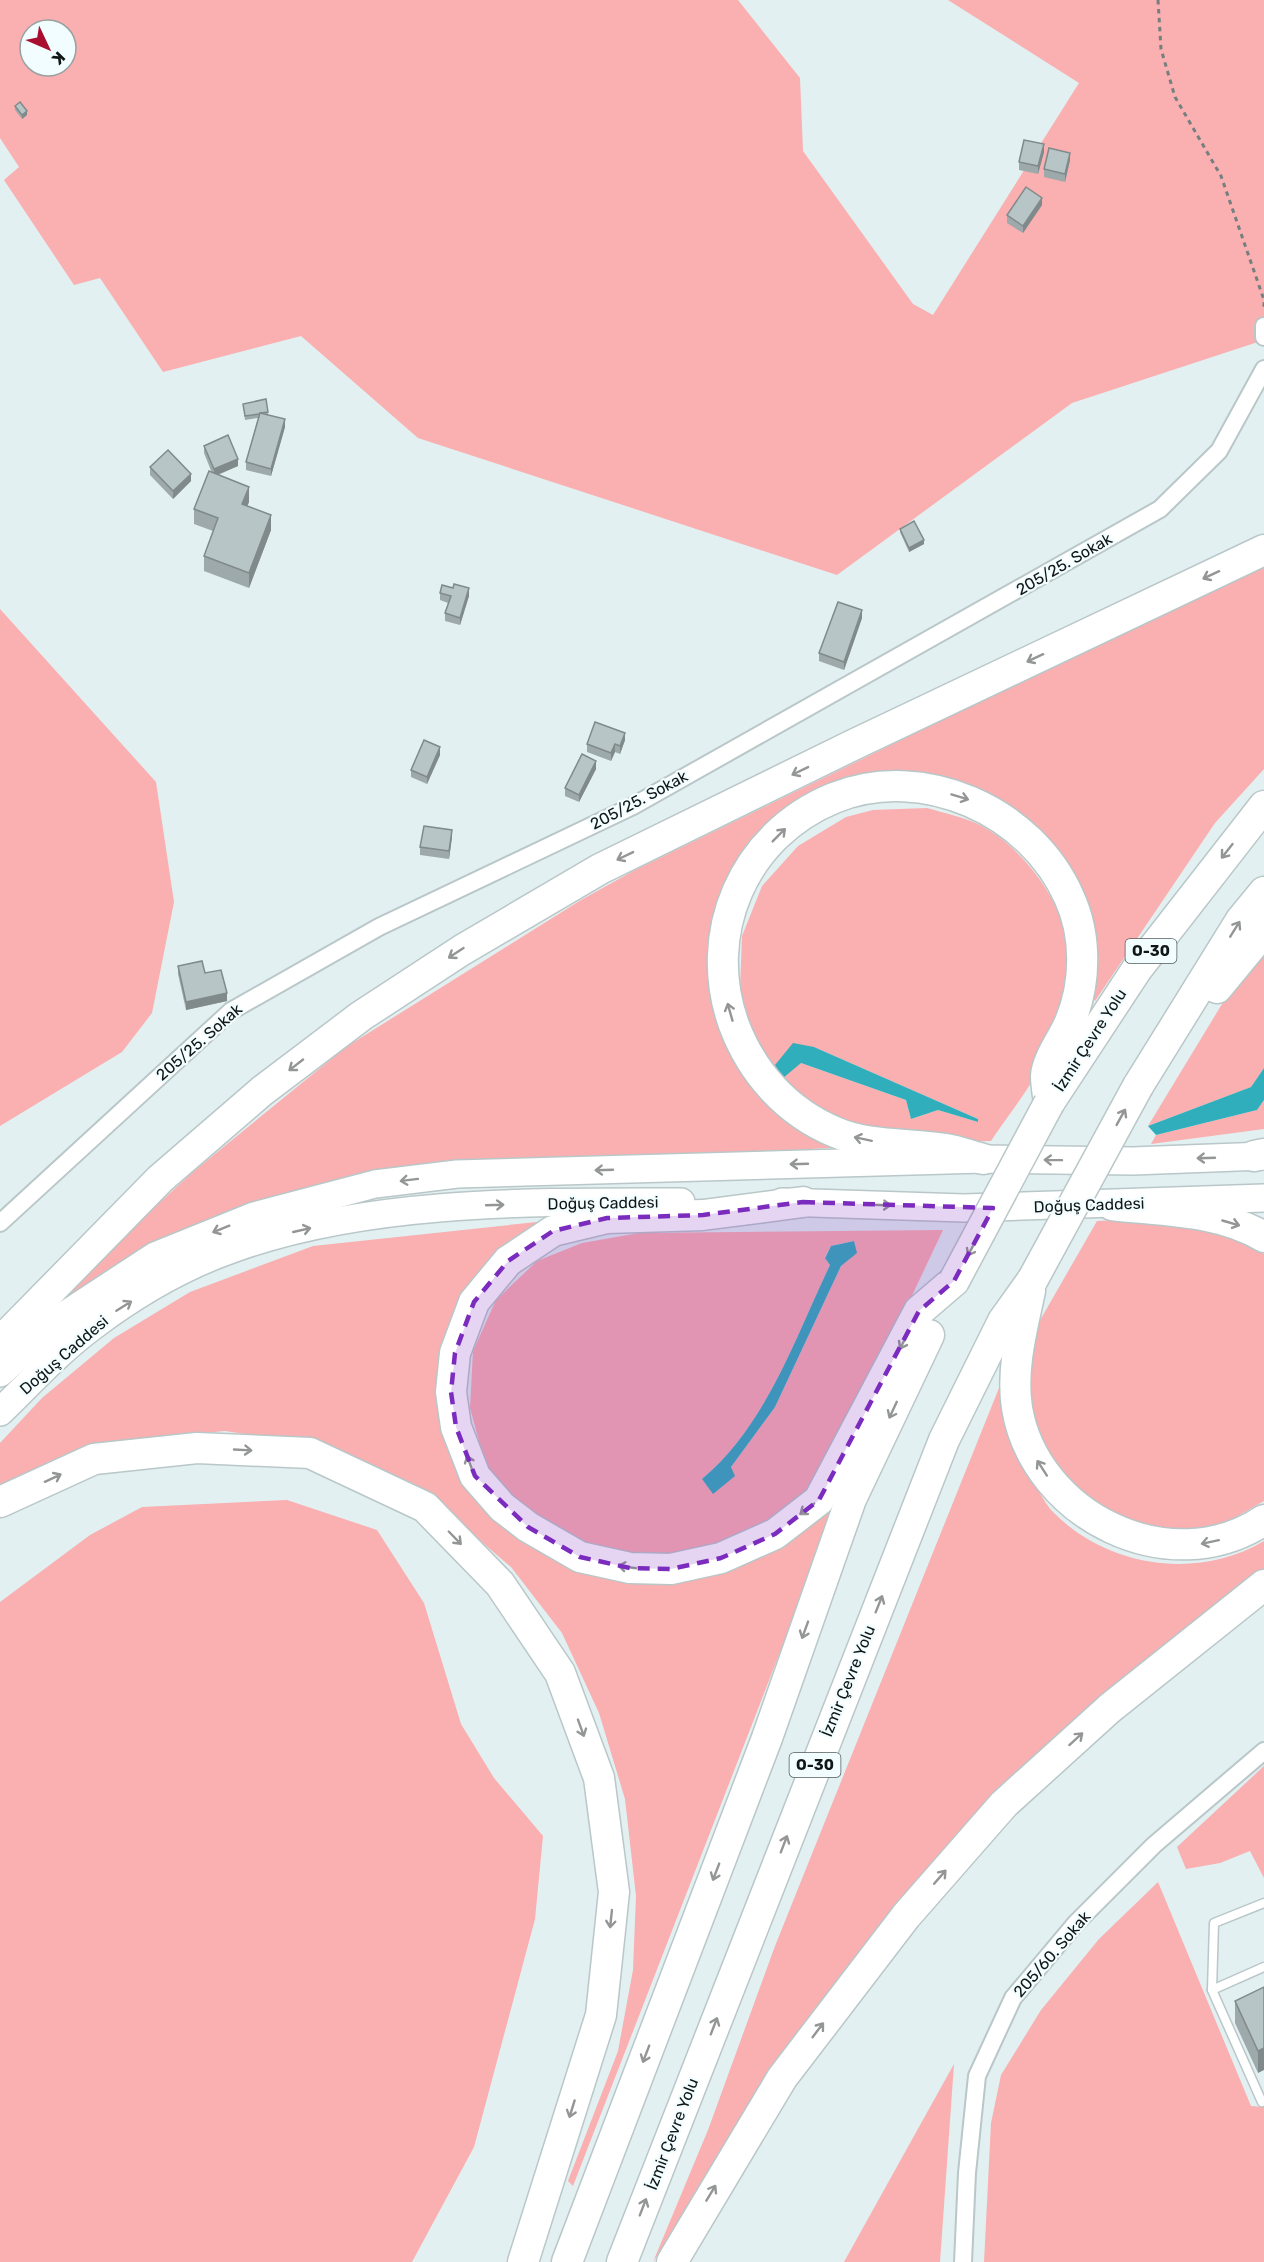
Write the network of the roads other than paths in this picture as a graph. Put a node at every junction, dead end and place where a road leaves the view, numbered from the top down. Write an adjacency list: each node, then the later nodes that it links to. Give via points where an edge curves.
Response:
1 (1264, 326): 2 (street)
2 (1264, 337)
3 (1264, 369): 15 (street, 205/25. Sokak, via 1219,452 1160,509 633,806 379,927 231,1011)
4 (1264, 550): 19 (highway, one-way to 19, via 600,868 462,950 361,1016 237,1113 160,1179)
5 (1264, 806): 9 (highway, İzmir Çevre Yolu / O-30, one-way to 9, via 1137,969)
6 (1264, 892): 8 (highway, O-30, one-way to 6, via 1241,920)
7 (1264, 931): 8 (highway)
8 (1138, 1086): 17 (highway, O-30, one-way to 8, bridge)
9 (1048, 1103): 11 (highway, one-way to 9, via 948,1149 867,1141 835,1132 798,1111 764,1081 743,1050 722,978 724,930 735,894 759,854 792,822 835,798 884,787 934,790 998,814 1029,839 1052,865 1070,898 1082,938 1082,987 1046,1074); 18 (highway, O-30, one-way to 18, bridge)
10 (1261, 1155): 11 (main road, Doğuş Caddesi, one-way to 11, via 1133,1161)
11 (983, 1159): 20 (main road, Doğuş Caddesi, one-way to 20, via 457,1174 375,1184 254,1216 154,1256 65,1315)
12 (1264, 1198): 14 (main road, Doğuş Caddesi)
13 (803, 1202): 14 (main road, Doğuş Caddesi, one-way to 14, via 964,1208); 18 (highway, one-way to 13, via 919,1311 819,1500 775,1534 721,1558 671,1569 630,1568 580,1557 502,1507 475,1476 456,1427 451,1392 454,1353 474,1302 508,1261 553,1231 607,1218 703,1215); 21 (main road, Doğuş Caddesi, one-way to 13, via 93,1326 167,1279 231,1249 300,1230 378,1214 491,1205)
14 (1112, 1205): 16 (highway, one-way to 16, via 1209,1216)
15 (0, 1223)
16 (1264, 1237)
17 (1033, 1279): 23 (highway, one-way to 17, via 1236,1535 1204,1544 1171,1545 1137,1539 1104,1526 1056,1488 1030,1447 1017,1409 1014,1375); 32 (highway, İzmir Çevre Yolu / O-30, one-way to 17, via 944,1440 1003,1321)
18 (954, 1281): 31 (highway, O-30, one-way to 31, via 851,1499 767,1738)
19 (0, 1342)
20 (0, 1373)
21 (0, 1412)
22 (0, 1502): 30 (highway, one-way to 30, via 94,1459 197,1448 310,1454 425,1507 500,1584 560,1673 599,1778 614,1892 601,2015)
23 (1264, 1520)
24 (1264, 1585): 33 (highway, one-way to 24, via 782,2078 906,1916 1004,1804 1110,1708)
25 (1264, 1751): 34 (street, 205/60. Sokak, via 1154,1845 1076,1923 1012,1998 977,2076)
26 (1264, 1903): 28 (lane, via 1214,1923)
27 (1264, 1966): 28 (lane)
28 (1212, 1990): 29 (lane)
29 (1264, 2101)
30 (524, 2262)
31 (567, 2262)
32 (622, 2262)
33 (672, 2262)
34 (963, 2262)

